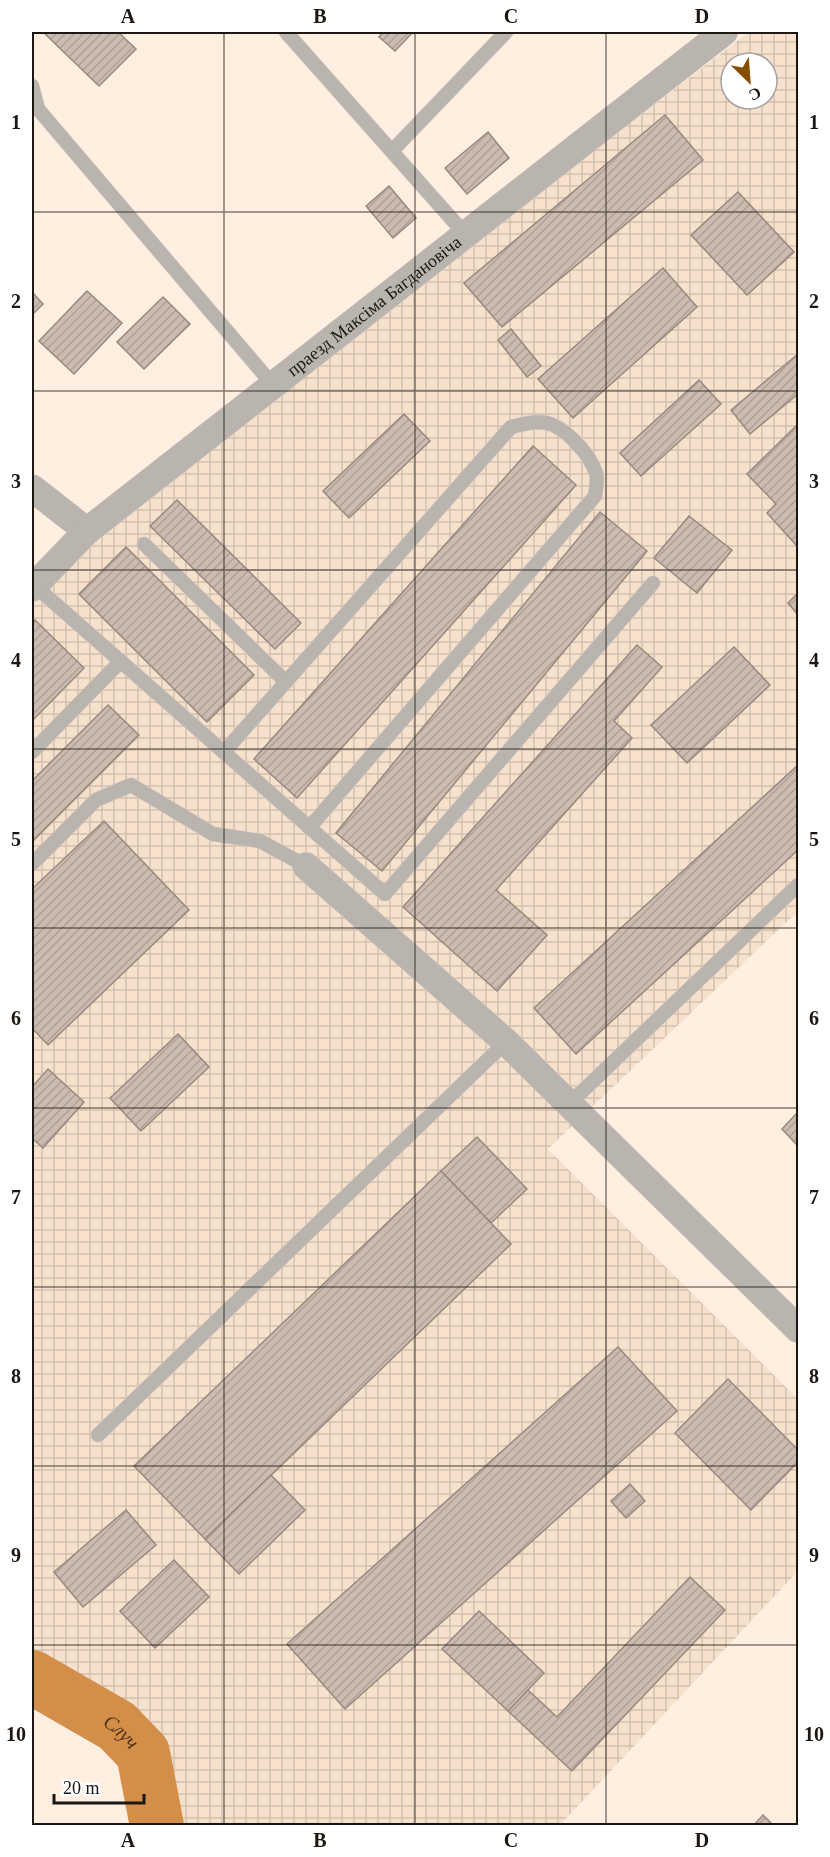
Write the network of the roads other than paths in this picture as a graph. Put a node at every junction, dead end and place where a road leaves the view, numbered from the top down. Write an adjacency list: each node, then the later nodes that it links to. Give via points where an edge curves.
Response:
1 (286, 32): 5 (lane)
2 (506, 32): 5 (lane)
3 (724, 32): 6 (street, праезд Максіма Багдановіча)
4 (32, 86): 7 (lane, via 38,109)
5 (392, 151): 6 (lane)
6 (465, 234): 7 (street, праезд Максіма Багдановіча)
7 (273, 385): 9 (street, праезд Максіма Багдановіча)
8 (32, 488): 9 (street)
9 (87, 531): 12 (street, праезд Максіма Багдановіча)
10 (144, 544): 14 (lane)
11 (653, 583): 17 (lane, via 385,894)
12 (33, 586): 13 (lane)
13 (121, 662): 15 (lane); 16 (lane)
14 (286, 682): 16 (lane); 17 (lane, via 511,427 533,422 551,424 583,450 597,474 595,496)
15 (32, 752)
16 (224, 752): 17 (lane)
17 (309, 828)
18 (32, 864): 19 (lane, via 96,800 131,785 213,834 260,841)
19 (306, 866): 21 (street)
20 (798, 885): 22 (lane)
21 (506, 1042): 22 (street); 24 (lane)
22 (570, 1103): 23 (street)
23 (798, 1329)
24 (98, 1434)

